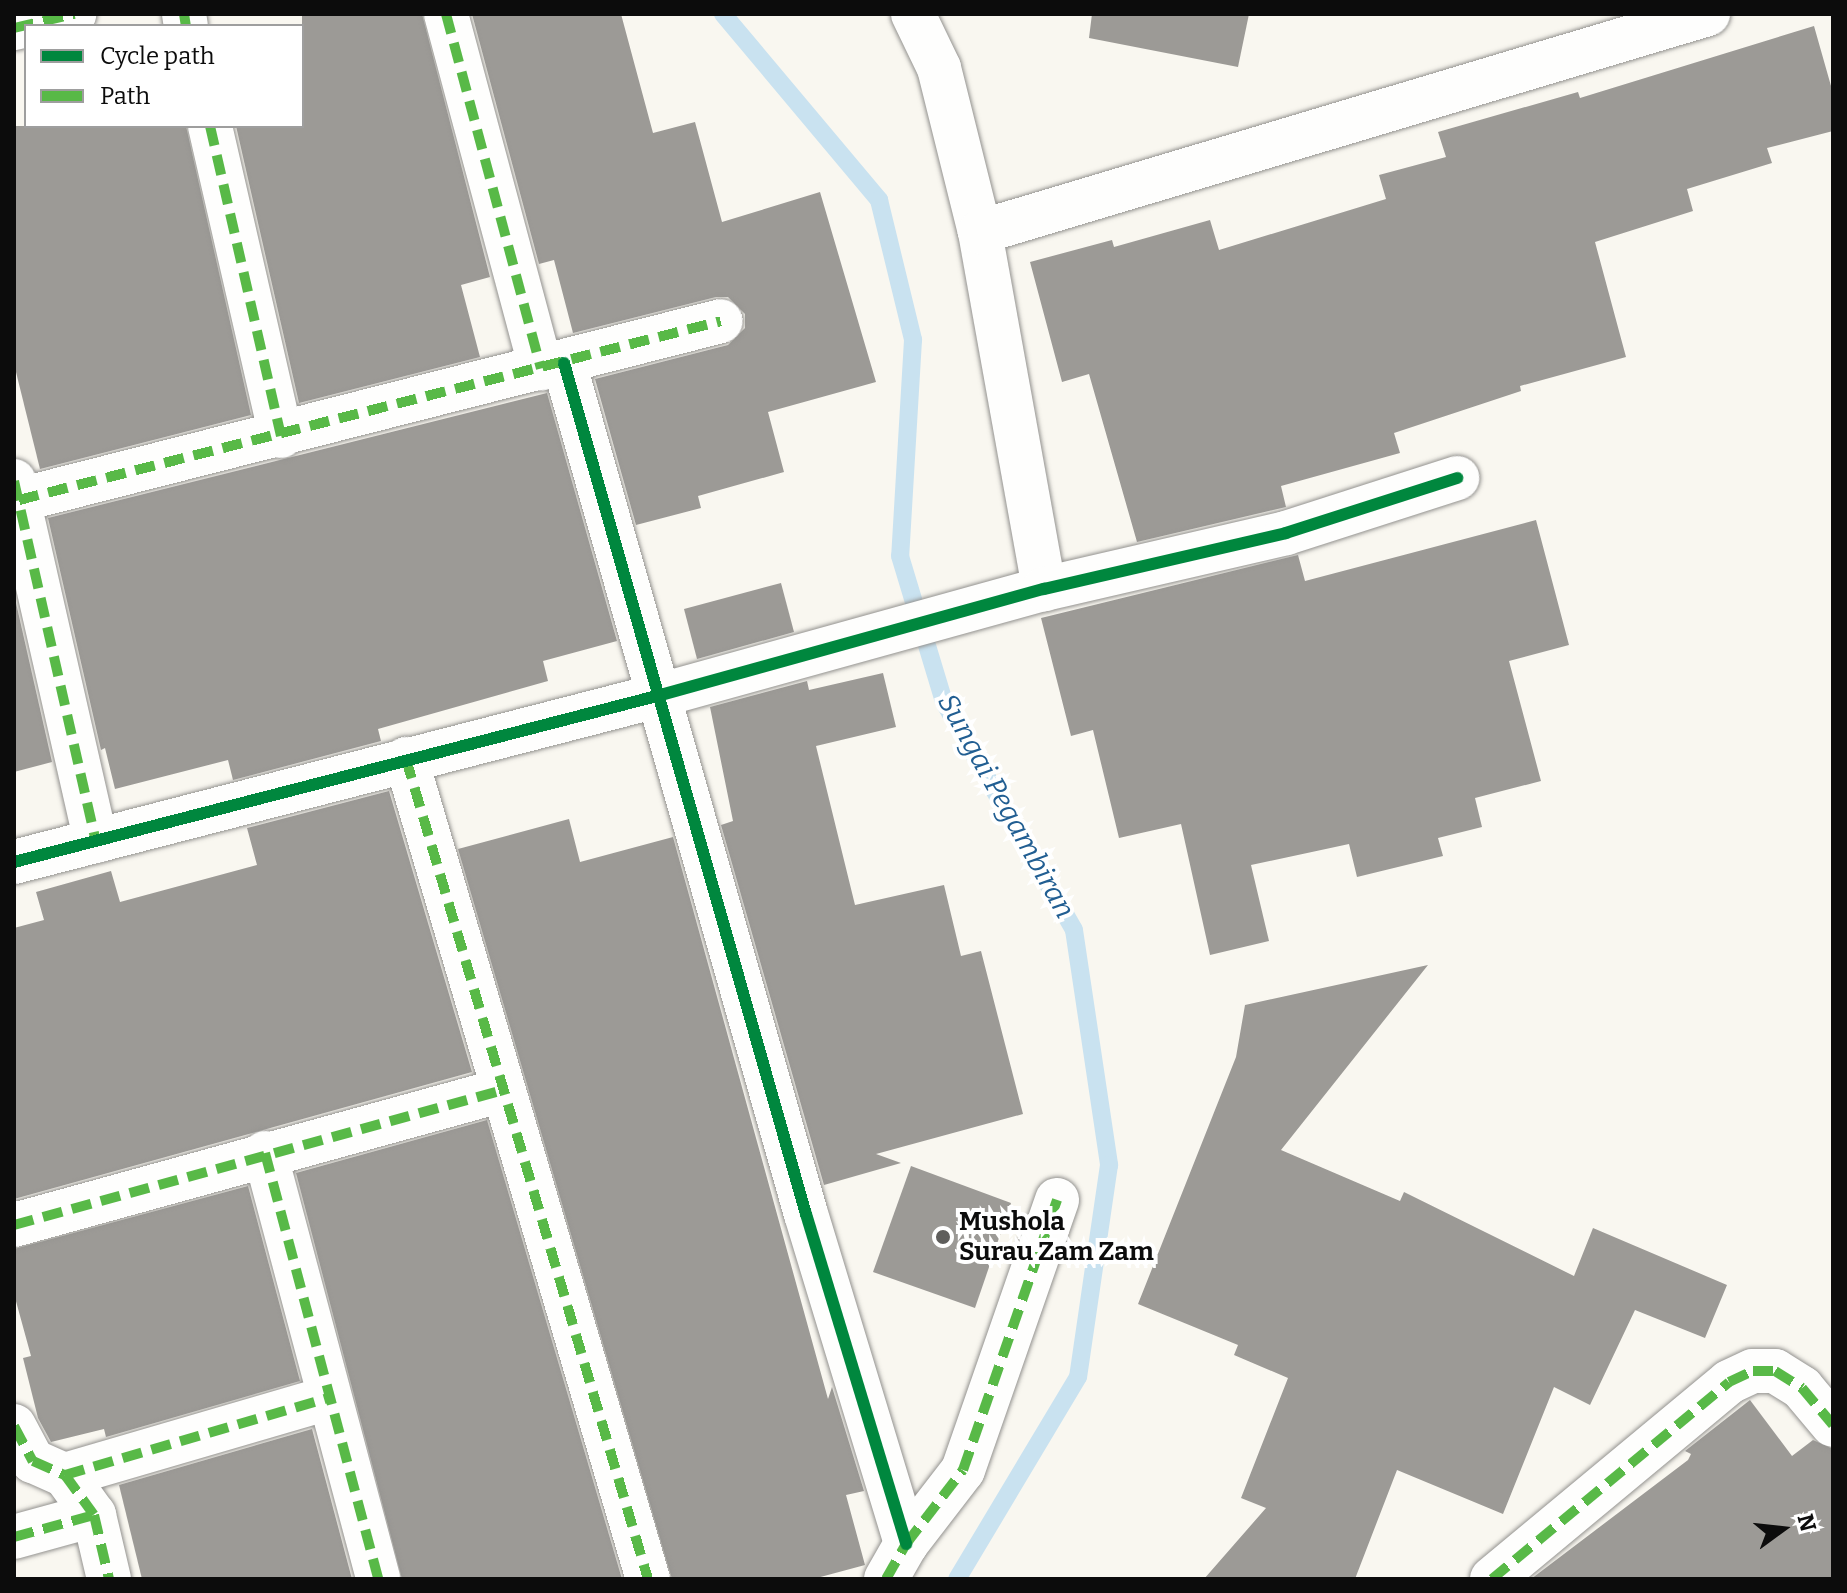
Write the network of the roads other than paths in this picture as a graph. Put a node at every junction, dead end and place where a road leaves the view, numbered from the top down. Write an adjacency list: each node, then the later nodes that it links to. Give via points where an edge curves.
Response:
1 (74, 14): 5 (street)
2 (446, 14): 9 (street)
3 (913, 14): 7 (street, via 939,68)
4 (1708, 14): 7 (street)
5 (31, 24)
6 (210, 128): 10 (street)
7 (980, 232): 13 (street)
8 (721, 321): 9 (street)
9 (553, 366): 10 (street); 14 (street)
10 (281, 436): 12 (street)
11 (1457, 478): 13 (street, via 1286,533)
12 (16, 491): 16 (street)
13 (1032, 592): 14 (street)
14 (657, 696): 15 (street); 28 (street)
15 (406, 759): 16 (street); 18 (street)
16 (96, 841): 17 (street)
17 (14, 862)
18 (503, 1090): 19 (street); 31 (street)
19 (265, 1153): 21 (street); 22 (street)
20 (1057, 1200): 28 (street, via 963,1470)
21 (14, 1225)
22 (329, 1398): 25 (street); 30 (street)
23 (1833, 1425): 32 (street, via 1802,1388 1775,1371 1753,1371 1729,1382)
24 (14, 1426): 25 (street, via 33,1461)
25 (65, 1475): 26 (street)
26 (94, 1515): 27 (street); 29 (street)
27 (14, 1537)
28 (896, 1561)
29 (109, 1579)
30 (378, 1579)
31 (648, 1579)
32 (1492, 1579)

